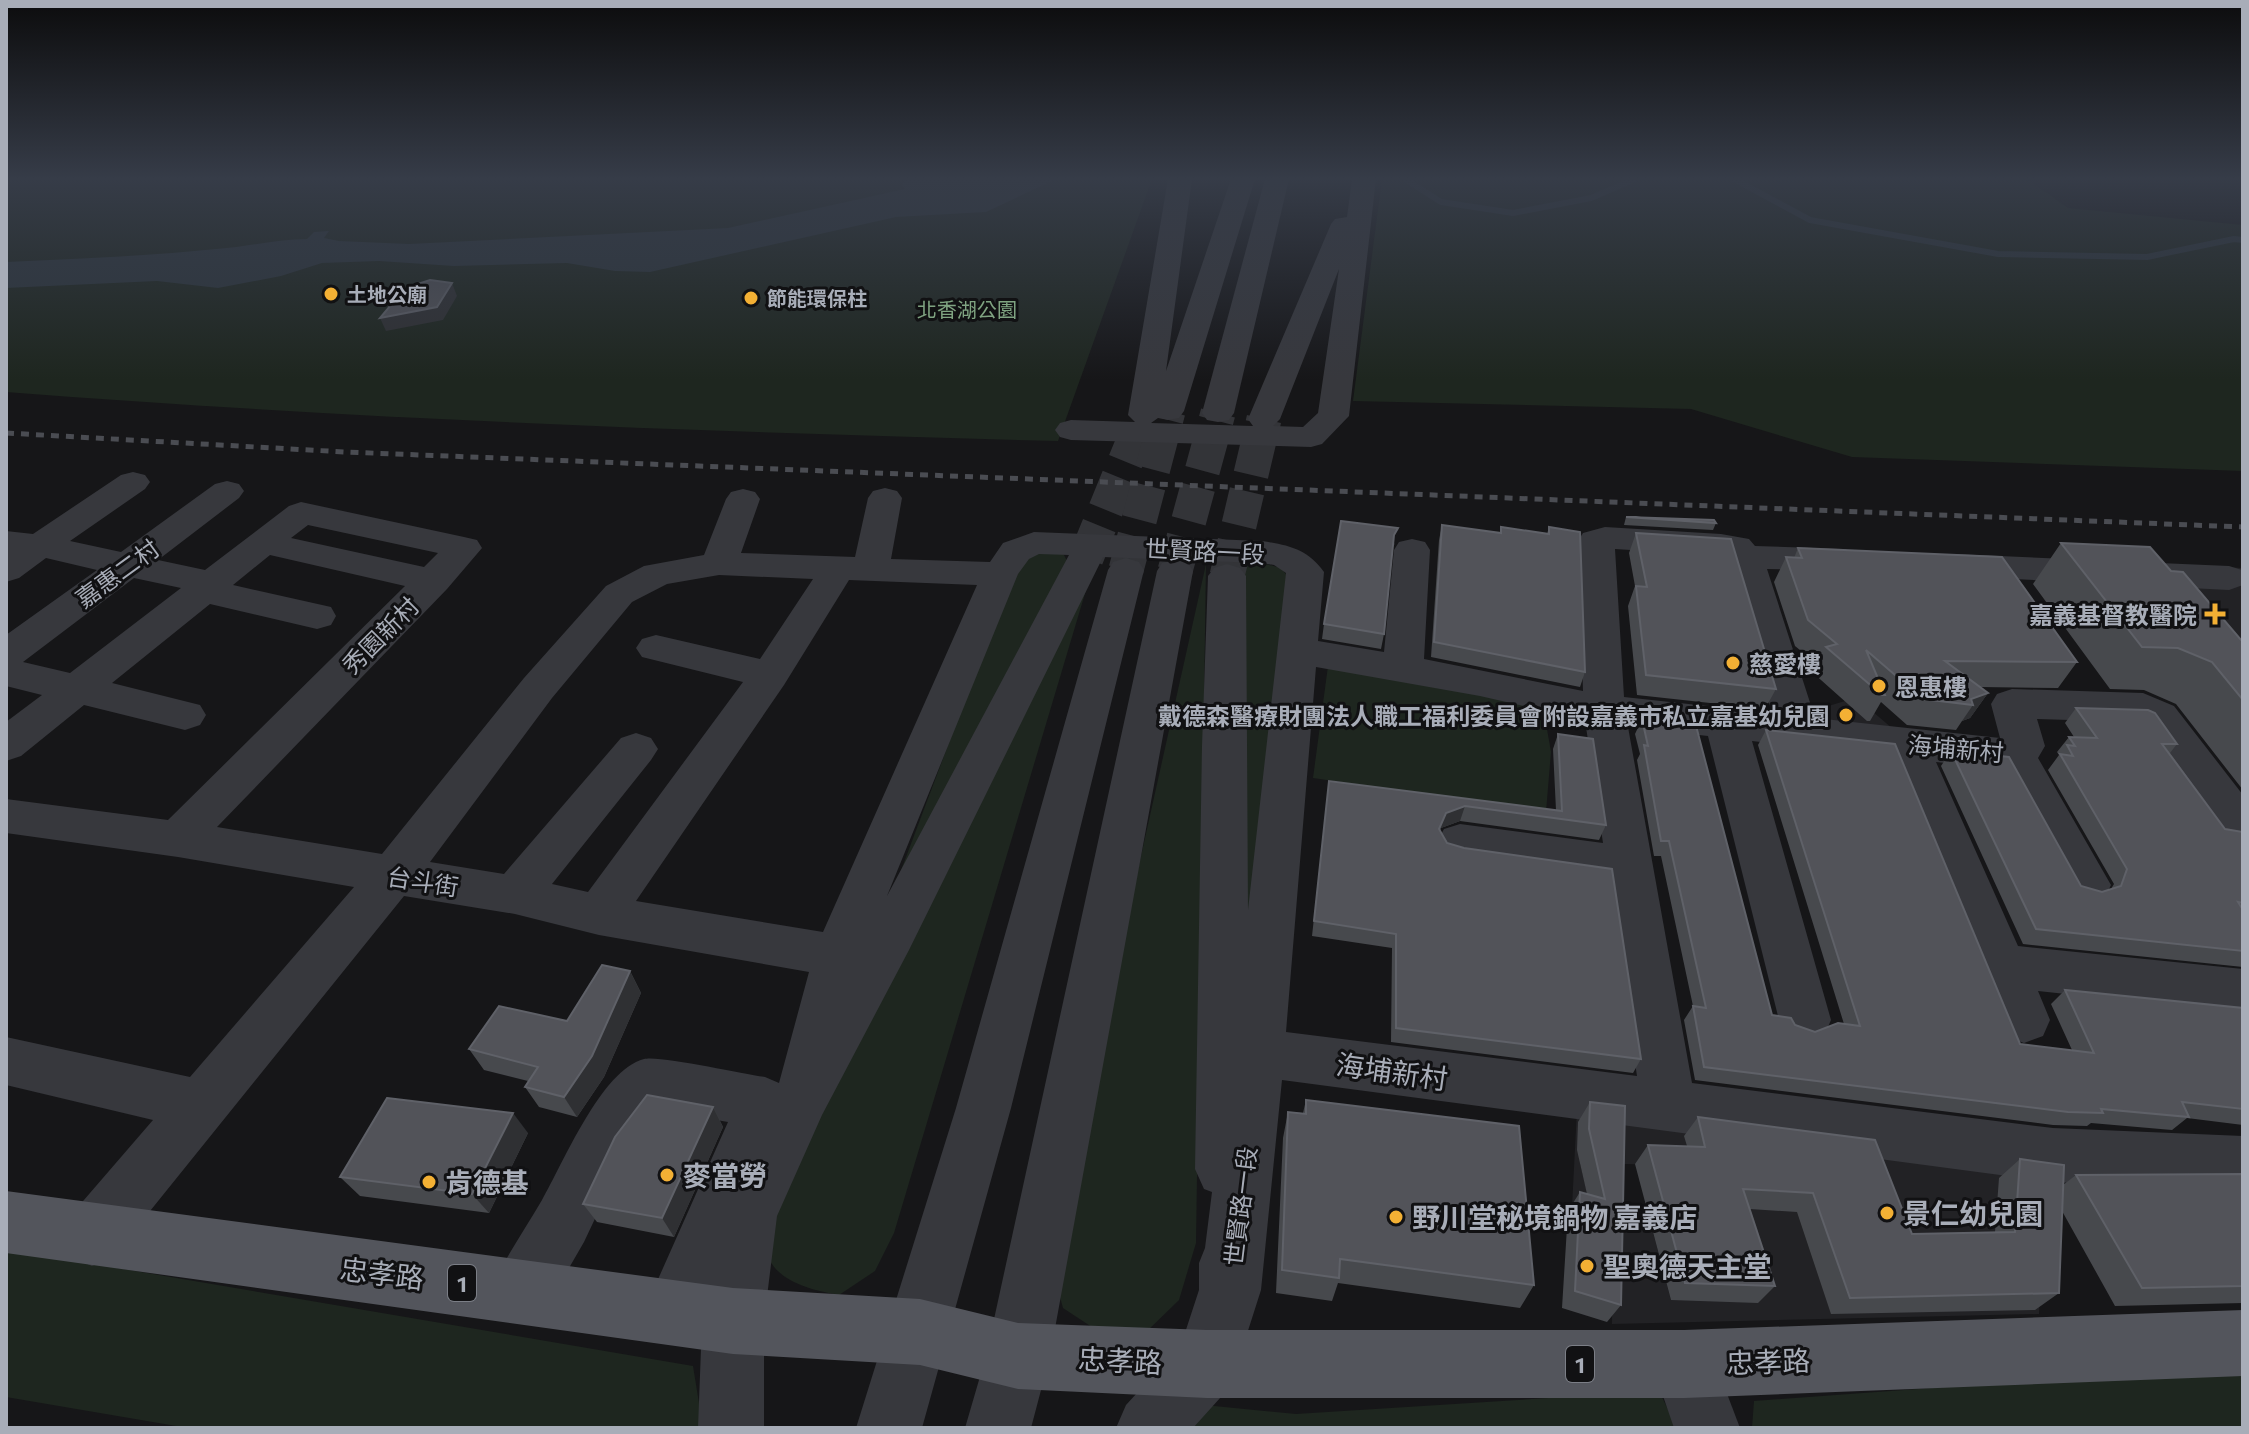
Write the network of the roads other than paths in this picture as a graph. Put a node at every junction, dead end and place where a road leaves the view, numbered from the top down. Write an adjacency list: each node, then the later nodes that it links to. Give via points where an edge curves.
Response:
1 (1173, 246): 2 (street, via 1156,413)
2 (1218, 246)
3 (1260, 246): 6 (street)
4 (1336, 246): 7 (street)
5 (1355, 246): 8 (street, via 1333,416 1311,437)
6 (1218, 413)
7 (1264, 419)
8 (1071, 430)
9 (133, 482): 14 (street)
10 (227, 491): 20 (street, 嘉惠二村)
11 (885, 498): 24 (street)
12 (743, 499): 19 (street)
13 (263, 543): 28 (street); 28 (street, 秀園新村, via 301,513 464,548); 29 (street)
14 (23, 544): 20 (street); 23 (street)
15 (1412, 550): 35 (street)
16 (1745, 557): 17 (street); 41 (street, via 1736,547 1721,545 1596,541); 44 (street)
17 (1871, 561)
18 (1914, 563): 22 (street)
19 (719, 564): 24 (street); 54 (street, via 657,574 619,594 538,688)
20 (127, 566): 29 (street); 34 (street, 嘉惠二村)
21 (1129, 566): 65 (street, 世賢路一段, via 892,935); 74 (street, 世賢路一段); 76 (street, 世賢路一段)
22 (1999, 568): 27 (street); 30 (street)
23 (6, 570)
24 (854, 570): 25 (street); 38 (street)
25 (1000, 574): 33 (street, 世賢路一段, via 1016,551 1034,543 1289,556 1305,572); 58 (street, 世賢路一段)
26 (1227, 576): 71 (street, 世賢路一段, via 1221,1128)
27 (2229, 578)
28 (434, 581): 51 (street, 秀園新村)
29 (207, 587): 31 (street); 39 (street)
30 (2025, 605)
31 (317, 616)
32 (656, 648): 38 (street)
33 (1298, 651): 35 (street, 海埔新村); 63 (street, 世賢路一段)
34 (6, 655)
35 (1403, 667): 41 (street, 海埔新村)
36 (2069, 668): 40 (street)
37 (6, 672): 39 (street)
38 (770, 675): 57 (street)
39 (77, 689): 42 (street); 46 (street)
40 (2096, 706): 48 (street, 海埔新村, via 2012,704 2024,746); 50 (street, 海埔新村, via 2143,708 2159,716)
41 (1604, 710): 43 (street, 海埔新村); 53 (street)
42 (185, 715)
43 (1726, 724): 44 (street, 海埔新村); 61 (street)
44 (1799, 733): 45 (street, 海埔新村)
45 (1907, 744): 48 (street, 海埔新村); 59 (street)
46 (6, 745)
47 (636, 749): 56 (street)
48 (2014, 755): 55 (street)
49 (6, 816): 51 (street, 台斗街)
50 (2236, 834)
51 (178, 839): 54 (street, 台斗街)
52 (1460, 842): 53 (street)
53 (1628, 865): 67 (street)
54 (392, 876): 56 (street, 台斗街); 66 (street)
55 (2087, 885)
56 (515, 895): 57 (street, 台斗街)
57 (599, 915): 58 (street, 台斗街)
58 (838, 956): 65 (street, 世賢路一段)
59 (2002, 966): 60 (street); 62 (street)
60 (2243, 991)
61 (1805, 1020)
62 (2024, 1020)
63 (1258, 1053): 67 (street, 海埔新村); 71 (street, 世賢路一段)
64 (6, 1061): 66 (street)
65 (802, 1098): 73 (street, 世賢路一段)
66 (199, 1105): 70 (street)
67 (1669, 1108): 68 (street, 海埔新村, via 2053,1155)
68 (2243, 1164)
69 (6, 1222): 70 (main road, 忠孝路 / 1)
70 (92, 1236): 72 (main road, 忠孝路 / 1)
71 (1230, 1290): 77 (street, 世賢路一段)
72 (521, 1291): 73 (main road, 忠孝路 / 1); 73 (street, via 605,1136 647,1083 765,1103)
73 (703, 1317): 74 (main road, 忠孝路 / 1); 79 (street, 世賢路一段)
74 (920, 1332): 76 (main road, 忠孝路 / 1); 80 (street, 世賢路一段)
75 (2243, 1343): 78 (main road, 忠孝路 / 1)
76 (1018, 1356): 77 (main road, 忠孝路 / 1); 81 (street, 世賢路一段)
77 (1207, 1364): 78 (main road, 忠孝路 / 1); 82 (street, 世賢路一段)
78 (1684, 1364): 83 (street)
79 (731, 1428)
80 (889, 1428)
81 (998, 1428)
82 (1149, 1428)
83 (1707, 1428)

